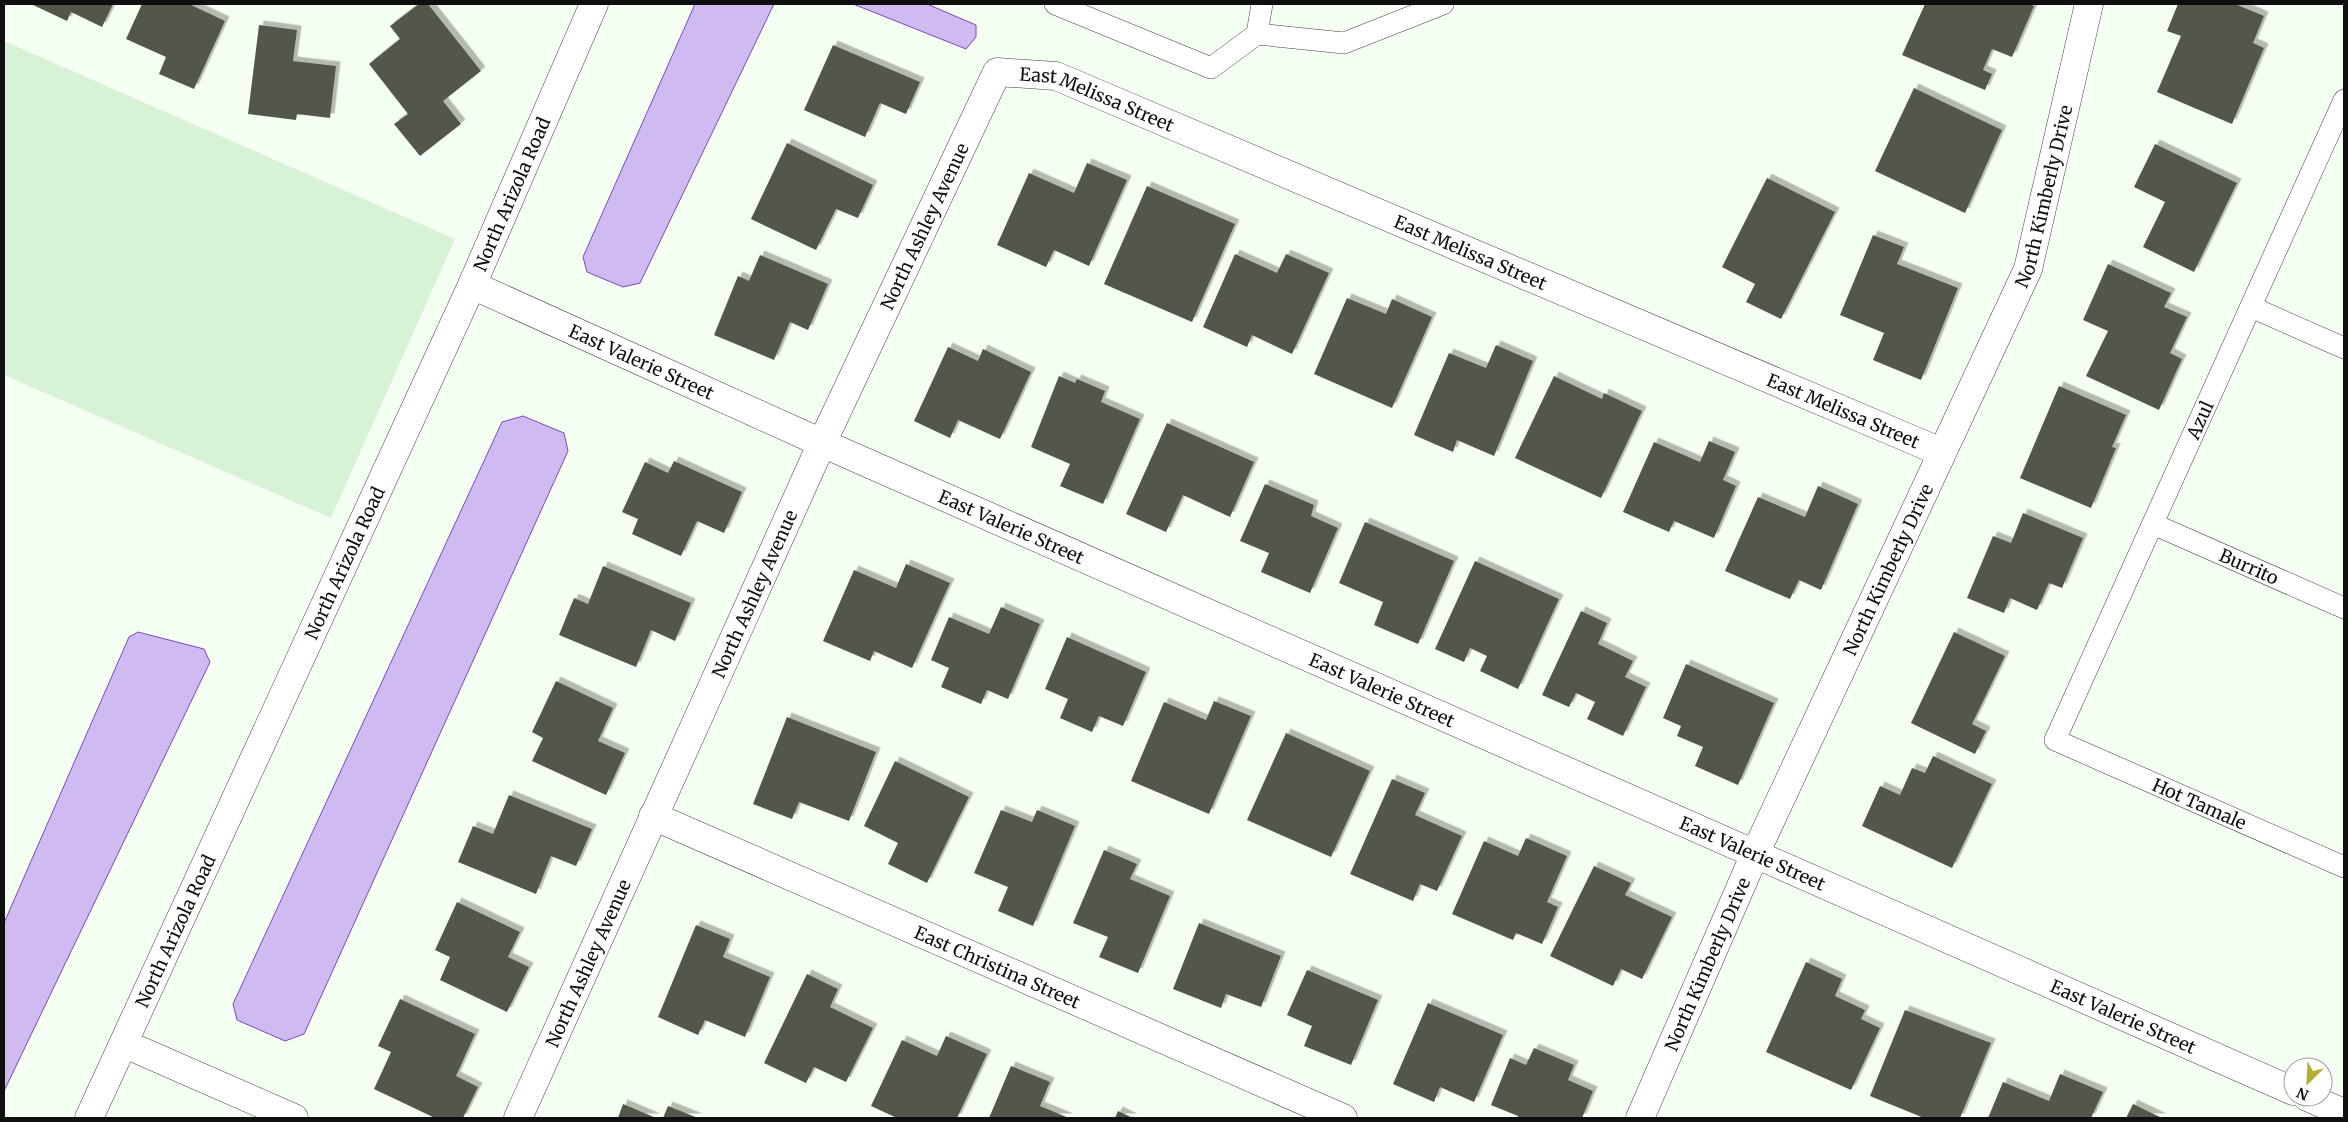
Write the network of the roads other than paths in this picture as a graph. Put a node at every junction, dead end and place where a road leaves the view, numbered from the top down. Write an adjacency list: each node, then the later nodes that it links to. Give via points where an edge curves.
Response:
1 (594, 4): 9 (street, North Arizola Road)
2 (1054, 4): 6 (lane, via 1211,68)
3 (1262, 4): 6 (lane)
4 (1443, 4): 6 (lane, via 1344,43)
5 (2089, 4): 13 (street, North Kimberly Drive, via 2028,269)
6 (1257, 34)
7 (996, 72): 12 (street, North Ashley Avenue); 13 (street, East Melissa Street, via 1056,76)
8 (2344, 100): 10 (lane, Azul)
9 (472, 285): 12 (street, East Valerie Street); 20 (street, North Arizola Road)
10 (2251, 307): 11 (lane); 14 (lane, Azul)
11 (2344, 348)
12 (822, 443): 17 (street, North Ashley Avenue); 18 (street, East Valerie Street)
13 (1941, 452): 18 (street, North Kimberly Drive)
14 (2153, 524): 15 (lane, Burrito); 16 (lane, Azul)
15 (2344, 608)
16 (2055, 740): 19 (lane, Hot Tamale)
17 (653, 816): 26 (street, North Ashley Avenue); 27 (street, East Christina Street)
18 (1755, 854): 21 (street, East Valerie Street); 28 (street, North Kimberly Drive)
19 (2344, 867)
20 (125, 1044): 24 (street, North Arizola Road); 25 (street)
21 (2283, 1087)
22 (2330, 1107): 23 (street)
23 (2344, 1113)
24 (89, 1118)
25 (294, 1118)
26 (518, 1118)
27 (1343, 1118)
28 (1640, 1118)

